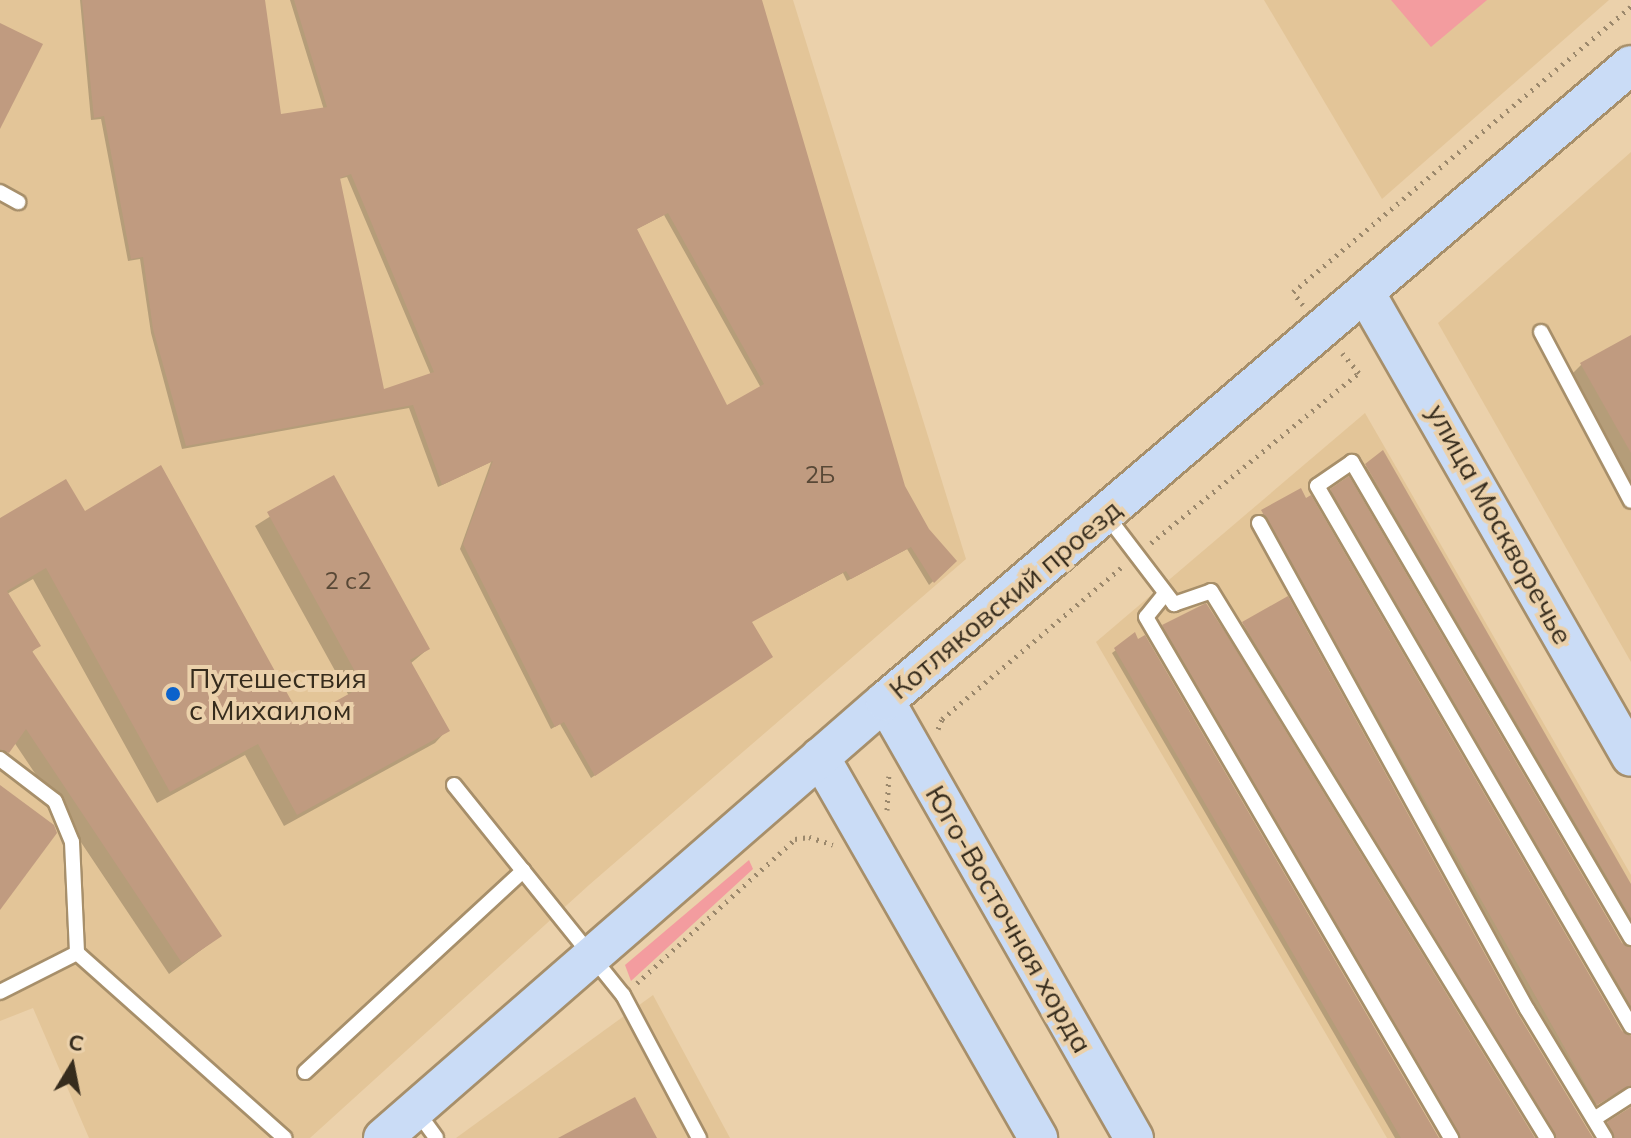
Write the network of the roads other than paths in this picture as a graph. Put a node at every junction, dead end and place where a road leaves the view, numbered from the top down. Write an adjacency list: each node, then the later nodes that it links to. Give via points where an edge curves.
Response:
1 (1631, 65): 4 (main road, Котляковский проезд)
2 (0, 192): 3 (lane)
3 (18, 202)
4 (1366, 294): 7 (main road, Котляковский проезд); 12 (main road, улица Москворечье)
5 (1541, 332): 6 (lane)
6 (1631, 501)
7 (1105, 514): 9 (lane); 10 (main road, Котляковский проезд)
8 (1259, 523): 23 (lane, via 1527,1009)
9 (1164, 595): 30 (lane, via 1146,617); 31 (lane, via 1174,604 1211,591)
10 (885, 701): 11 (main road, Котляковский проезд); 29 (main road, Юго-Восточная хорда)
11 (820, 757): 18 (main road, Котляковский проезд); 28 (main road)
12 (1631, 757)
13 (0, 759): 17 (lane, via 55,801 72,842)
14 (454, 785): 15 (lane)
15 (523, 871): 18 (lane); 21 (lane)
16 (1631, 938): 20 (lane, via 1352,462 1317,486)
17 (77, 953): 19 (lane); 25 (lane)
18 (594, 957): 24 (main road, Котляковский проезд); 27 (lane, via 623,995)
19 (0, 992)
20 (1631, 1026)
21 (305, 1072)
22 (1631, 1095): 23 (lane)
23 (1594, 1119): 32 (lane)
24 (426, 1124): 26 (main road, Котляковский проезд)
25 (285, 1138)
26 (383, 1138)
27 (699, 1138)
28 (1038, 1138)
29 (1134, 1138)
30 (1451, 1138)
31 (1547, 1138)
32 (1605, 1138)

